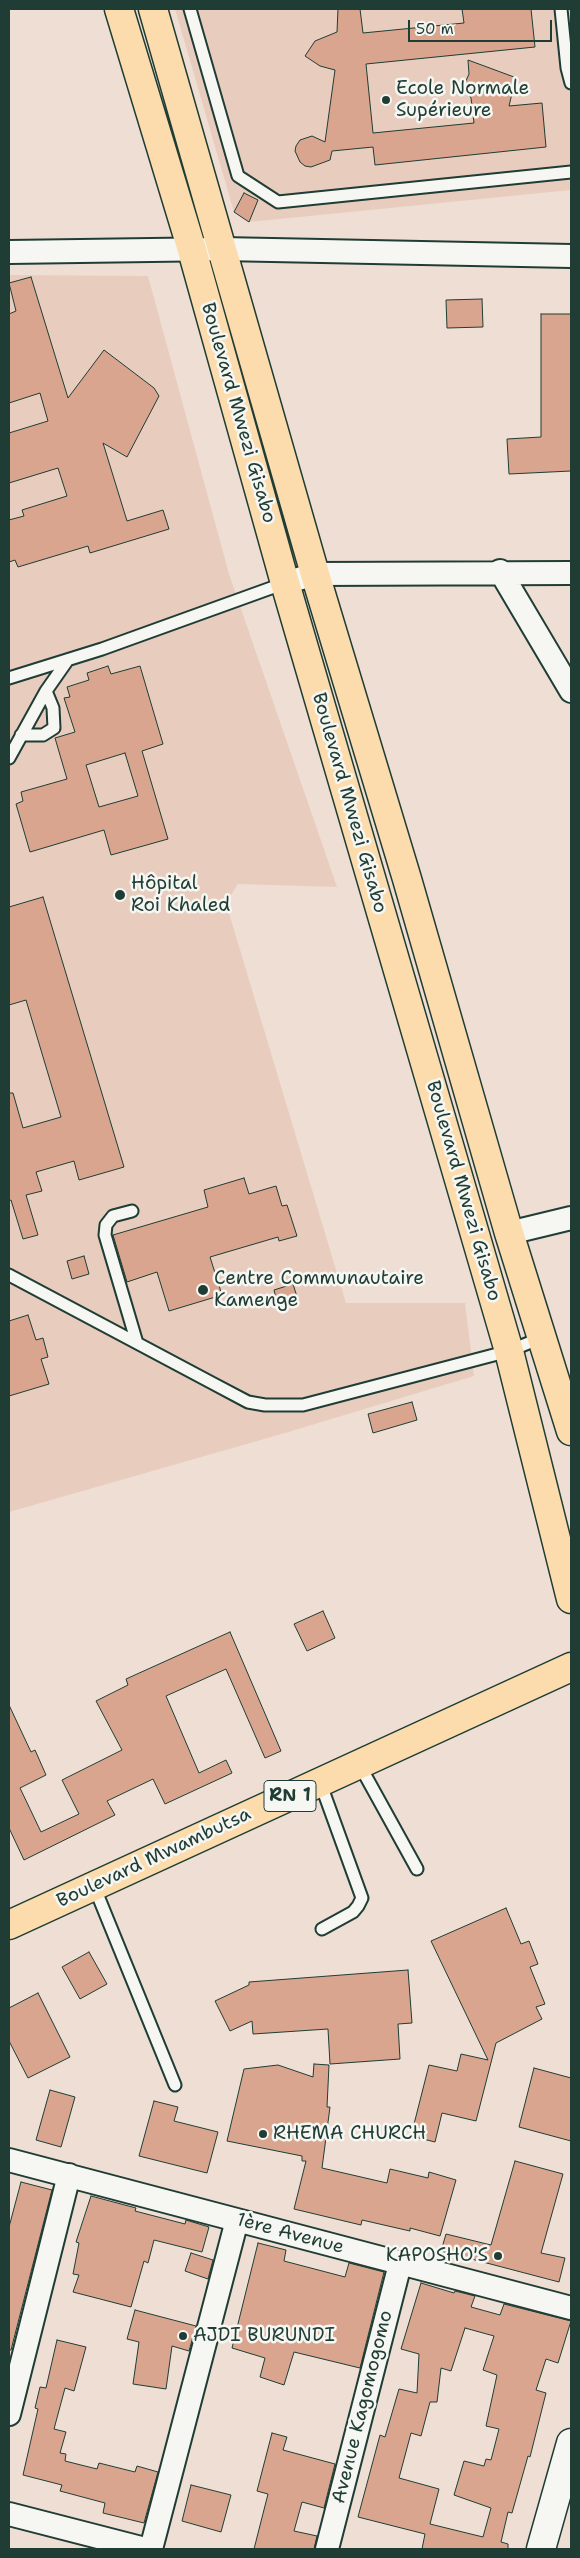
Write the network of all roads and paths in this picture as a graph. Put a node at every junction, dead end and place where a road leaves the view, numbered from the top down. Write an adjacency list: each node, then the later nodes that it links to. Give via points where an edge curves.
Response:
1 (119, 9): 8 (main road, Boulevard Mwezi Gisabo)
2 (153, 9): 7 (main road, Boulevard Mwezi Gisabo)
3 (190, 9): 6 (lane, via 238,176 278,202)
4 (561, 9): 5 (lane)
5 (571, 83)
6 (571, 172)
7 (222, 249): 8 (street); 10 (street); 13 (main road, Boulevard Mwezi Gisabo)
8 (192, 250): 9 (street); 14 (main road, Boulevard Mwezi Gisabo)
9 (9, 252)
10 (571, 256)
11 (500, 572): 12 (street); 13 (street); 18 (street)
12 (571, 573)
13 (314, 574): 14 (street); 21 (main road, Boulevard Mwezi Gisabo)
14 (285, 583): 15 (lane); 22 (main road, Boulevard Mwezi Gisabo)
15 (67, 661): 16 (lane); 17 (lane)
16 (9, 678)
17 (46, 691): 19 (lane); 19 (lane, via 53,708 54,728 43,735)
18 (571, 691)
19 (21, 735): 20 (lane)
20 (9, 758)
21 (407, 880): 22 (main road); 25 (main road, Boulevard Mwezi Gisabo)
22 (375, 890): 29 (main road, Boulevard Mwezi Gisabo)
23 (132, 1211): 28 (lane, via 113,1216 106,1224 105,1235)
24 (571, 1218): 25 (street)
25 (509, 1233): 27 (main road, Boulevard Mwezi Gisabo)
26 (9, 1274): 28 (lane)
27 (543, 1337): 29 (lane); 30 (main road, Boulevard Mwezi Gisabo)
28 (137, 1344): 29 (lane, via 248,1402 282,1406 303,1405)
29 (509, 1351): 31 (main road, Boulevard Mwezi Gisabo)
30 (571, 1432)
31 (571, 1599)
32 (571, 1667): 33 (main road, Boulevard Mwambutsa / RN 1)
33 (359, 1764): 34 (main road, Boulevard Mwambutsa / RN 1); 35 (lane)
34 (320, 1782): 36 (main road, Boulevard Mwambutsa / RN 1); 38 (lane, via 362,1898 352,1912)
35 (417, 1869)
36 (94, 1886): 37 (main road, Boulevard Mwambutsa / RN 1); 39 (lane)
37 (9, 1924)
38 (322, 1929)
39 (176, 2086)
40 (9, 2160): 41 (street, 1ère Avenue)
41 (69, 2175): 42 (street, 1ère Avenue); 45 (street)
42 (237, 2220): 43 (street, 1ère Avenue); 49 (street)
43 (400, 2264): 44 (street, 1ère Avenue); 50 (street, Avenue Kagomogomo)
44 (571, 2308)
45 (9, 2414)
46 (571, 2443): 51 (street)
47 (9, 2514): 48 (street)
48 (145, 2549)
49 (151, 2549)
50 (327, 2549)
51 (541, 2549)

